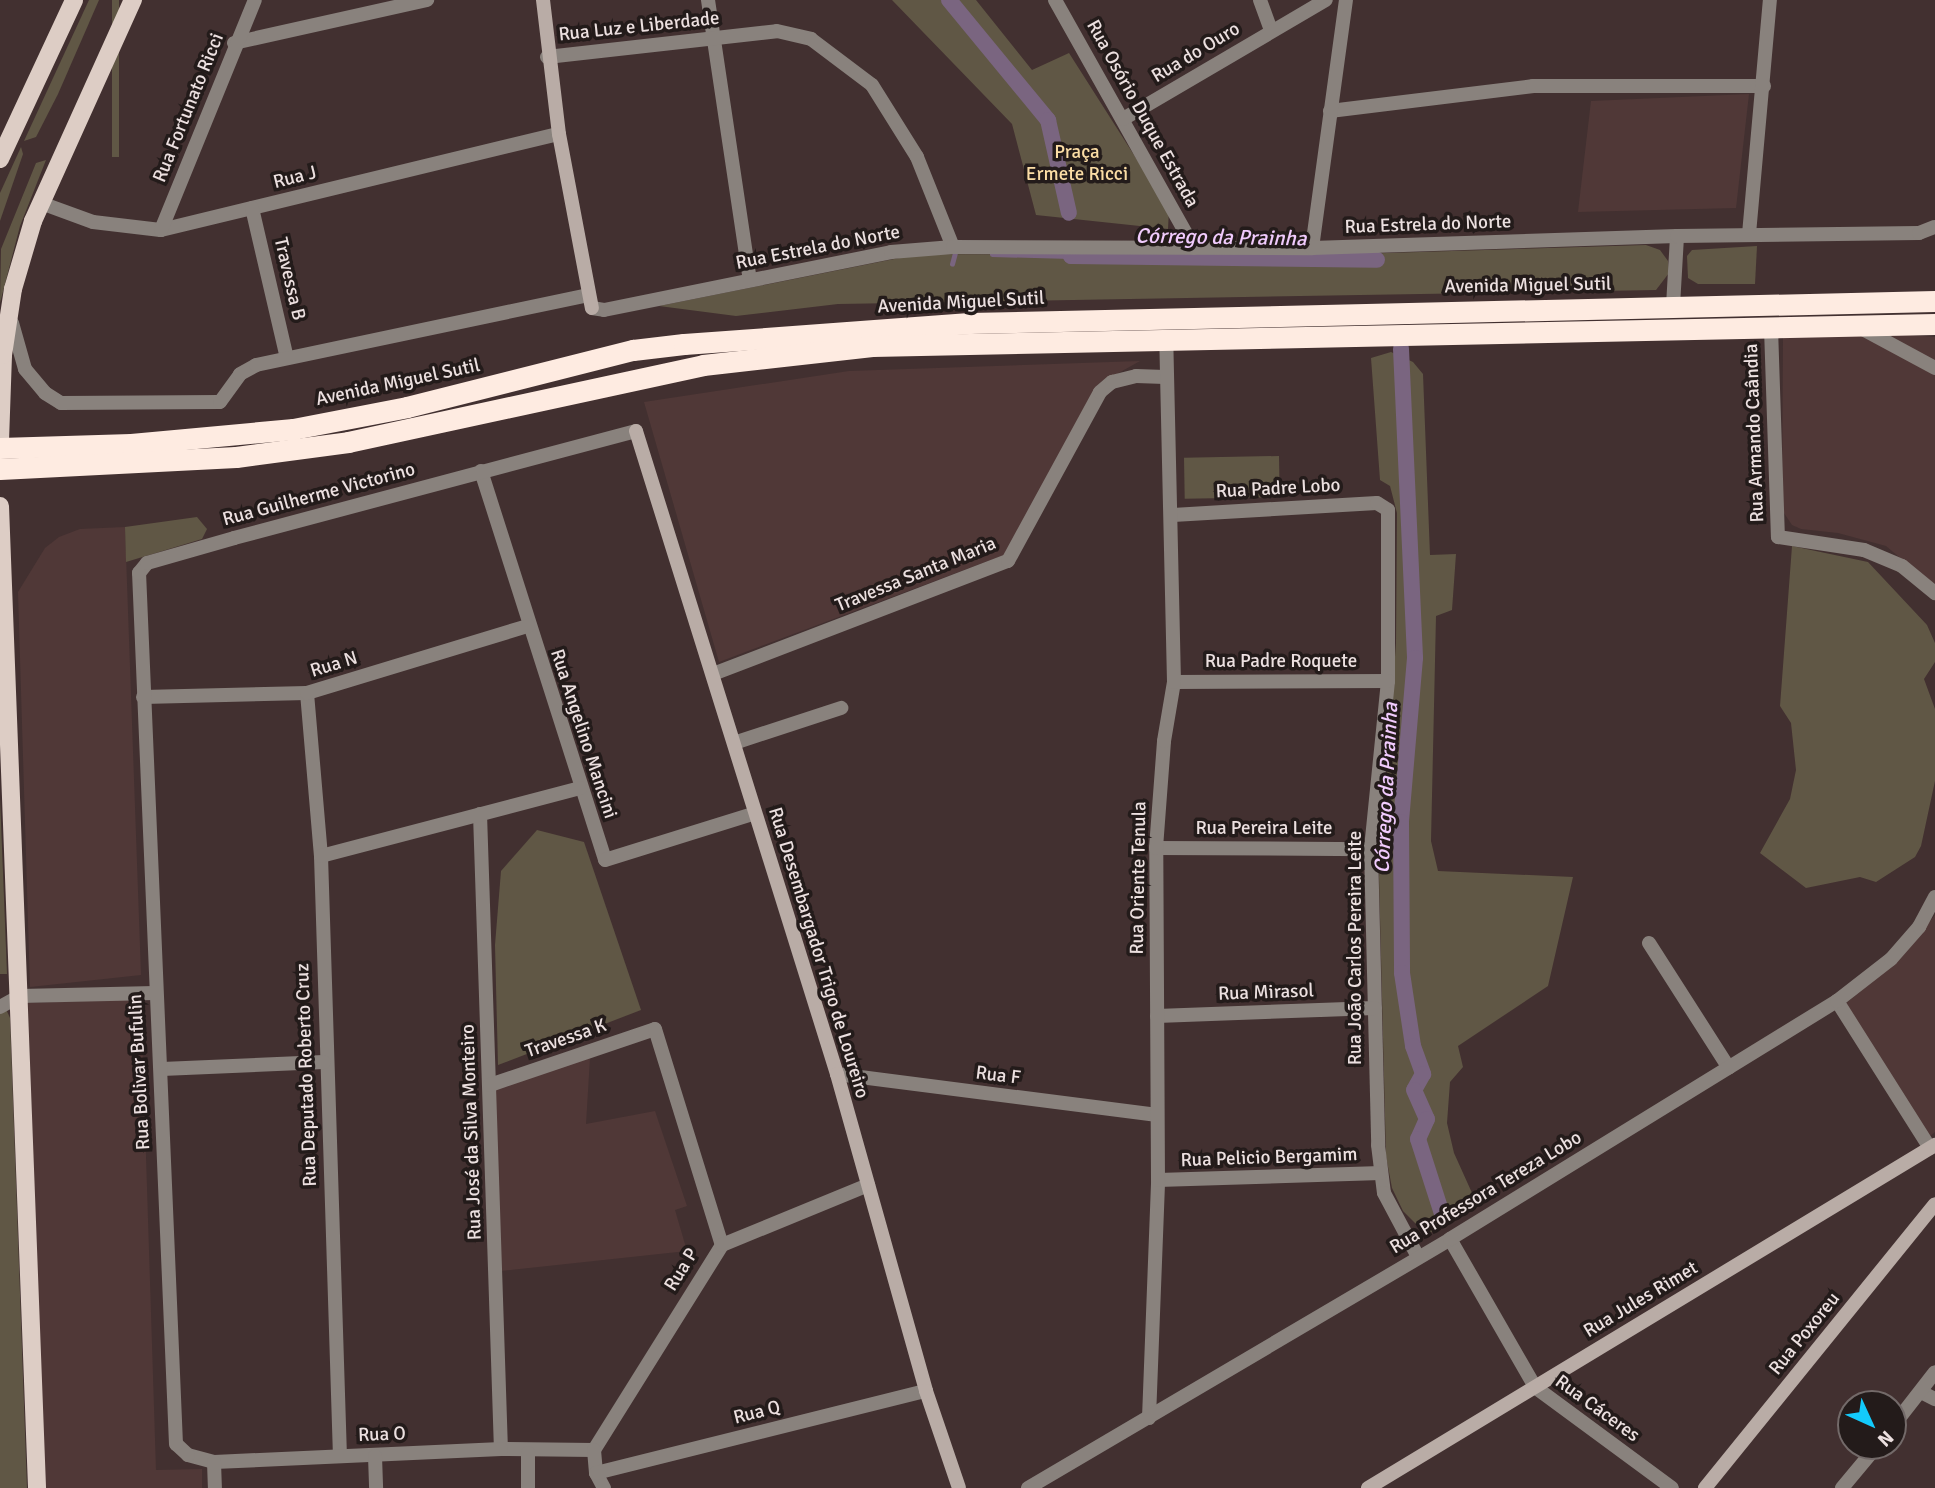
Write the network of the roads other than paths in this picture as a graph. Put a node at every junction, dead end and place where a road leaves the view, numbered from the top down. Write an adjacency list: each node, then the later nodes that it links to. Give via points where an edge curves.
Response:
1 (74, 0): 20 (main road)
2 (133, 0): 21 (main road)
3 (255, 0): 14 (street, Rua Fortunato Ricci)
4 (426, 0): 14 (street)
5 (543, 0): 15 (street)
6 (708, 0): 13 (street)
7 (1055, 0): 18 (street, Rua Osório Duque Estrada)
8 (1260, 0): 12 (street)
9 (1326, 0): 12 (street, Rua do Ouro)
10 (1346, 0): 17 (street)
11 (1770, 0): 16 (street)
12 (1271, 30): 18 (street, Rua do Ouro)
13 (714, 38): 15 (street, Rua Luz e Liberdade); 27 (street, Rua Luz e Liberdade, via 777,32 811,39 861,73 917,158); 30 (street)
14 (234, 43): 24 (street, Rua Fortunato Ricci)
15 (547, 57): 19 (street)
16 (1764, 86): 17 (street, via 1533,86); 25 (street)
17 (1330, 111): 29 (street)
18 (1123, 119): 28 (street, Rua Osório Duque Estrada)
19 (559, 134): 22 (street, Rua J); 32 (street)
20 (0, 159)
21 (41, 203): 24 (street, Rua J, via 93,222); 31 (main road)
22 (252, 208): 24 (street, Rua J); 41 (street, Travessa B)
23 (1935, 227): 25 (street, Rua Estrela do Norte, via 1919,233)
24 (161, 230)
25 (1749, 234): 26 (street, Rua Estrela do Norte)
26 (1677, 236): 29 (street, Rua Estrela do Norte); 34 (street)
27 (953, 247): 28 (street, Rua Estrela do Norte); 30 (street, Rua Estrela do Norte, via 891,252)
28 (1194, 248): 29 (street, Rua Estrela do Norte)
29 (1312, 248)
30 (750, 281): 32 (street, Rua Estrela do Norte, via 604,310)
31 (13, 289): 41 (street, Rua Estrela do Norte, via 13,330 20,359 45,393 61,403 220,402 247,369); 45 (main road, via 3,355)
32 (589, 301): 41 (street, Rua Estrela do Norte)
33 (1935, 301): 34 (highway, Avenida Miguel Sutil)
34 (1673, 306): 47 (highway, Avenida Miguel Sutil, via 970,323 633,350 407,407)
35 (1886, 324): 36 (highway, Avenida Miguel Sutil); 37 (highway, Avenida Miguel Sutil); 39 (highway)
36 (1935, 324)
37 (1856, 325): 38 (highway, Avenida Miguel Sutil); 42 (street)
38 (1771, 328): 40 (highway, Avenida Miguel Sutil); 53 (street, Rua Armando Caândia, via 1777,537 1864,550 1902,566)
39 (1935, 334)
40 (1166, 340): 43 (street, Rua Oriente Tenula); 47 (highway, Avenida Miguel Sutil, via 872,346 782,353 642,376 348,442)
41 (287, 358)
42 (1935, 368)
43 (1165, 377): 52 (street, Rua Oriente Tenula); 55 (street, Travessa Santa Maria, via 1124,379 1101,393 1008,561)
44 (636, 431): 49 (street, Rua Guilherme Victorino); 55 (street, Rua Desembargador Trigo de Loureiro)
45 (0, 441)
46 (0, 448): 47 (highway, Avenida Miguel Sutil)
47 (131, 454): 48 (highway, Avenida Miguel Sutil)
48 (0, 469)
49 (481, 471): 54 (street, Rua Angelino Mancini); 59 (street, Rua Guilherme Victorino, via 142,565)
50 (1385, 505): 52 (street, Rua Padre Lobo); 56 (street, Rua João Carlos Pereira Leite, via 1389,513)
51 (0, 506): 62 (main road)
52 (1173, 515): 57 (street, Rua Oriente Tenula)
53 (1935, 593)
54 (528, 626): 58 (street, Rua N); 63 (street, Rua Angelino Mancini)
55 (713, 674): 61 (street, Rua Desembargador Trigo de Loureiro)
56 (1388, 681): 57 (street, Rua Padre Roquete); 67 (street, Rua João Carlos Pereira Leite)
57 (1174, 682): 66 (street, Rua Oriente Tenula)
58 (307, 693): 59 (street, Rua N); 68 (street, Rua Deputado Roberto Cruz)
59 (144, 697): 71 (street, Rua Bolivar Bufulin)
60 (841, 708): 61 (street)
61 (734, 743): 65 (street, Rua Desembargador Trigo de Loureiro)
62 (4, 758): 72 (main road)
63 (580, 788): 64 (street); 65 (street, Rua Angelino Mancini, via 605,860)
64 (480, 814): 68 (street); 81 (street, Rua José da Silva Monteiro)
65 (753, 814): 80 (street, Rua Desembargador Trigo de Loureiro)
66 (1156, 849): 67 (street, Rua Pereira Leite); 76 (street, Rua Oriente Tenula)
67 (1371, 849): 75 (street, Rua João Carlos Pereira Leite)
68 (321, 856): 77 (street, Rua Deputado Roberto Cruz)
69 (1935, 897): 73 (street, Rua Professora Tereza Lobo, via 1919,928 1891,959)
70 (1649, 943): 78 (street)
71 (155, 993): 72 (street); 79 (street, Rua Bolivar Bufulin)
72 (20, 996): 74 (street); 107 (main road)
73 (1837, 1001): 78 (street, Rua Professora Tereza Lobo); 83 (street)
74 (0, 1007)
75 (1376, 1008): 76 (street, Rua Mirasol); 84 (street, Rua João Carlos Pereira Leite)
76 (1157, 1016): 82 (street, Rua Oriente Tenula)
77 (324, 1062): 79 (street); 102 (street, Rua Deputado Roberto Cruz)
78 (1729, 1068): 88 (street, Rua Professora Tereza Lobo)
79 (162, 1069): 98 (street, Rua Bolivar Bufulin)
80 (837, 1074): 82 (street, Rua F); 86 (street, Rua Desembargador Trigo de Loureiro)
81 (490, 1085): 89 (street, Travessa K, via 655,1029); 99 (street, Rua José da Silva Monteiro)
82 (1155, 1115): 85 (street, Rua Oriente Tenula)
83 (1933, 1147): 92 (street, Rua Jules Rimet)
84 (1381, 1173): 85 (street, Rua Pelicio Bergamim); 90 (street, Rua João Carlos Pereira Leite, via 1391,1212)
85 (1158, 1180): 97 (street, Rua Oriente Tenula)
86 (868, 1185): 89 (street, Rua P); 93 (street, Rua Desembargador Trigo de Loureiro)
87 (1935, 1204): 116 (street, Rua Poxoreu)
88 (1450, 1239): 90 (street, Rua Professora Tereza Lobo); 92 (street, Rua Cáceres)
89 (722, 1245): 100 (street, Rua P)
90 (1418, 1257): 97 (street, Rua Professora Tereza Lobo)
91 (1935, 1372): 94 (street)
92 (1535, 1387): 114 (street, Rua Jules Rimet); 115 (street, Rua Cáceres)
93 (926, 1391): 106 (street, Rua Q); 112 (street, Rua Desembargador Trigo de Loureiro)
94 (1921, 1392): 95 (street); 96 (street)
95 (1935, 1399)
96 (1907, 1409)
97 (1149, 1418): 113 (street, Rua Professora Tereza Lobo)
98 (176, 1444): 105 (street, Rua O, via 188,1455)
99 (501, 1450): 101 (street, Rua O); 103 (street, Rua O)
100 (594, 1450): 101 (street, Rua O); 106 (street)
101 (528, 1453): 110 (street)
102 (340, 1456): 103 (street, Rua O); 105 (street, Rua O)
103 (375, 1456): 109 (street)
104 (1865, 1460): 117 (street)
105 (214, 1462): 108 (street)
106 (596, 1474): 111 (street)
107 (37, 1488)
108 (215, 1488)
109 (376, 1488)
110 (528, 1488)
111 (604, 1488)
112 (959, 1488)
113 (1028, 1488)
114 (1368, 1488)
115 (1672, 1488)
116 (1704, 1488)
117 (1842, 1488)

